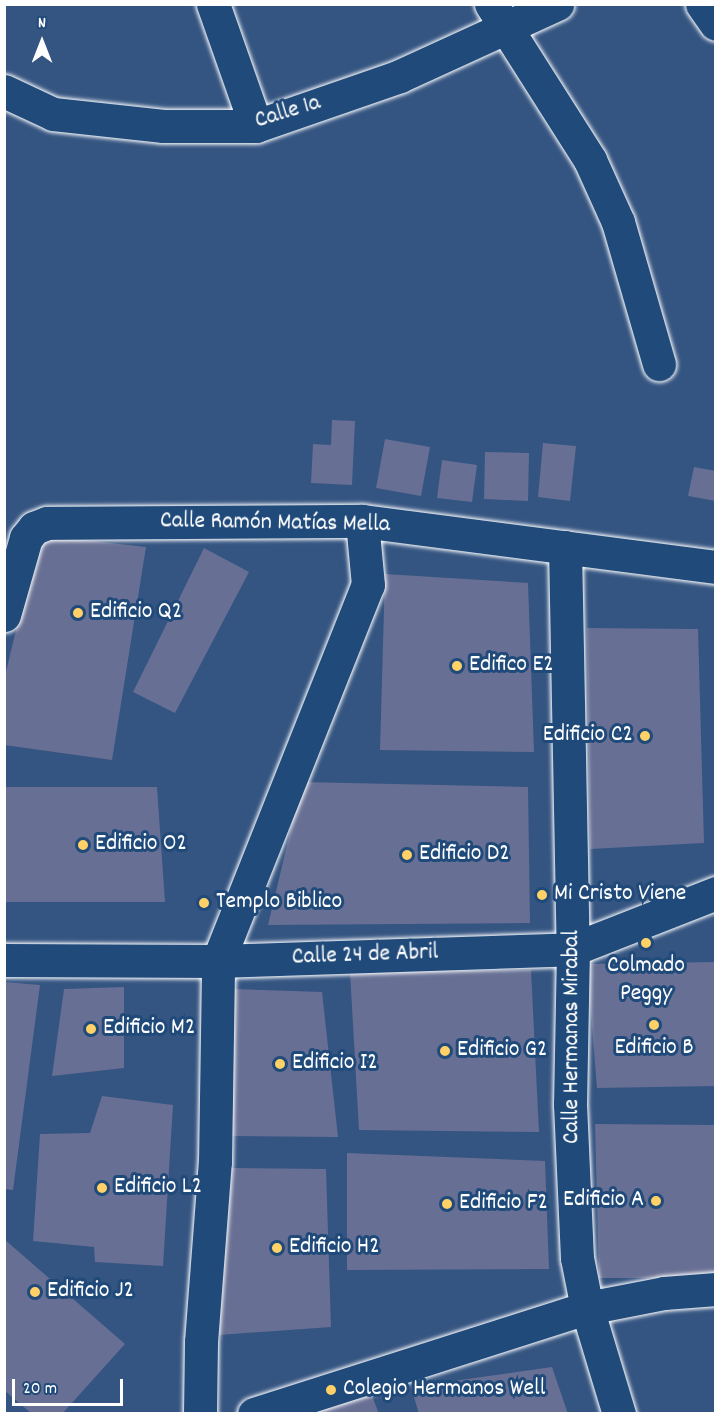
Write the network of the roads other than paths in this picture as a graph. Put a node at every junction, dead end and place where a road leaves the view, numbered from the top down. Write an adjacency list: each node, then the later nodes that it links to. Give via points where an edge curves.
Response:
1 (213, 4): 7 (street)
2 (557, 4): 4 (street, Calle 1a)
3 (702, 4): 5 (street)
4 (497, 15): 7 (street, Calle 1a, via 400,76); 8 (street, via 590,160 618,222)
5 (716, 24)
6 (4, 91): 7 (street, Calle 1a, via 53,114 163,126)
7 (256, 126)
8 (659, 364)
9 (362, 521): 10 (street, Calle Ramón Matías Mella); 12 (street, Calle Ramón Matías Mella, via 48,523 34,528 26,538); 16 (street, via 368,585)
10 (565, 547): 11 (street, Calle Ramón Matías Mella); 14 (street, Calle Hermanas Mirabal)
11 (716, 567)
12 (4, 615)
13 (716, 893): 14 (street, Calle 24 de Abril)
14 (573, 949): 16 (street, Calle 24 de Abril); 18 (street, Calle Hermanas Mirabal, via 570,1104 577,1258)
15 (4, 960): 16 (street, Calle 24 de Abril)
16 (218, 961): 19 (street, via 215,1162 201,1342)
17 (716, 1289): 18 (street, via 664,1293)
18 (587, 1308): 20 (street); 21 (street, Calle Hermanas Mirabal)
19 (200, 1413)
20 (254, 1413)
21 (619, 1413)

